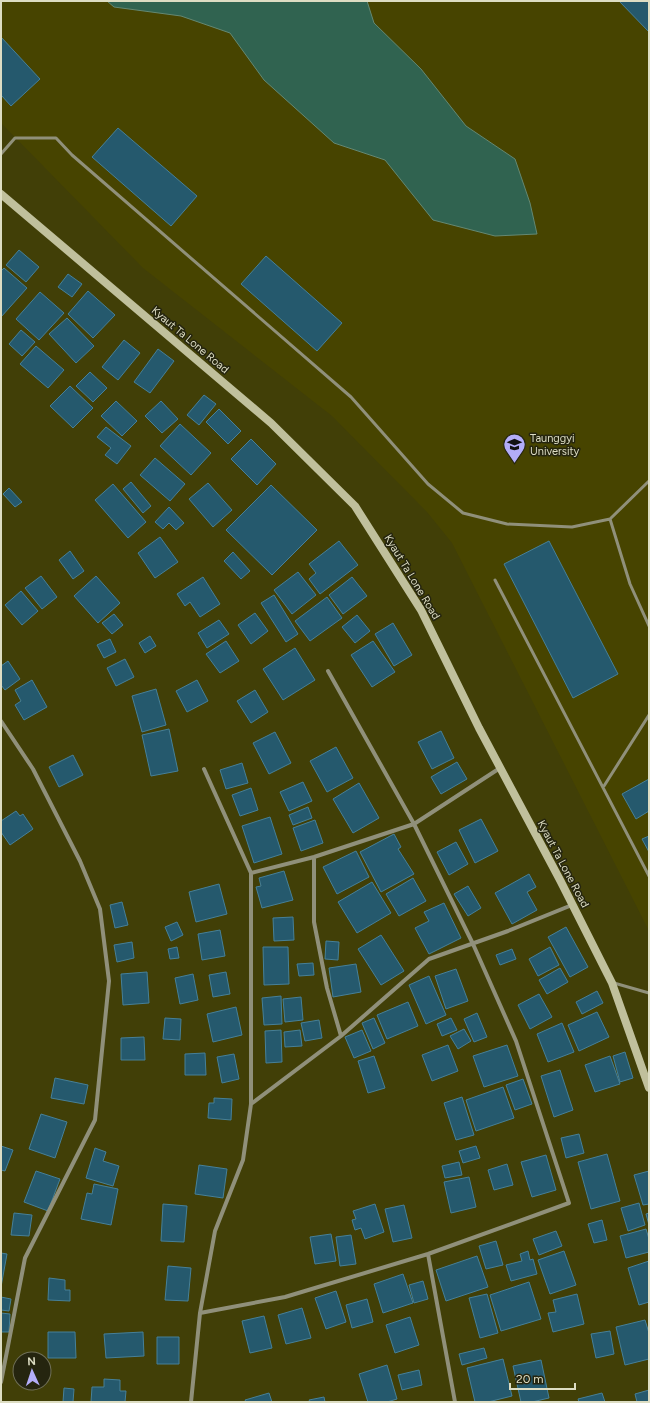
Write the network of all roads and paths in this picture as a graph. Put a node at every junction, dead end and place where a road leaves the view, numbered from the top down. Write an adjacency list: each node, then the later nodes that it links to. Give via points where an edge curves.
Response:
1 (1, 154): 4 (lane, via 15,138 56,138 72,155 351,397 428,484 463,513 507,524 572,527)
2 (1, 194): 10 (main road, Kyaut Ta Lone Road, via 271,424 355,506 421,610)
3 (649, 481): 4 (lane)
4 (610, 519): 6 (lane, via 630,584)
5 (496, 580): 12 (lane)
6 (649, 626)
7 (328, 671): 13 (street)
8 (649, 715): 12 (lane)
9 (1, 721): 26 (street, via 32,769 80,861 100,909 108,981 95,1120 25,1258)
10 (500, 768): 13 (street); 17 (main road, Kyaut Ta Lone Road)
11 (204, 769): 15 (street)
12 (604, 786): 16 (lane)
13 (414, 824): 14 (street); 18 (street)
14 (314, 857): 15 (street); 21 (street, via 314,922 327,988)
15 (251, 873): 23 (street)
16 (649, 876)
17 (573, 905): 18 (street); 19 (main road, Kyaut Ta Lone Road)
18 (473, 944): 21 (street, via 430,959); 24 (street, via 516,1041 569,1203)
19 (612, 983): 20 (lane); 22 (main road, Kyaut Ta Lone Road)
20 (649, 993)
21 (341, 1036): 23 (street)
22 (649, 1088)
23 (251, 1104): 25 (street, via 243,1160 215,1231)
24 (428, 1254): 25 (street, via 285,1297); 28 (street)
25 (200, 1313): 27 (street)
26 (1, 1382)
27 (191, 1402)
28 (455, 1402)

